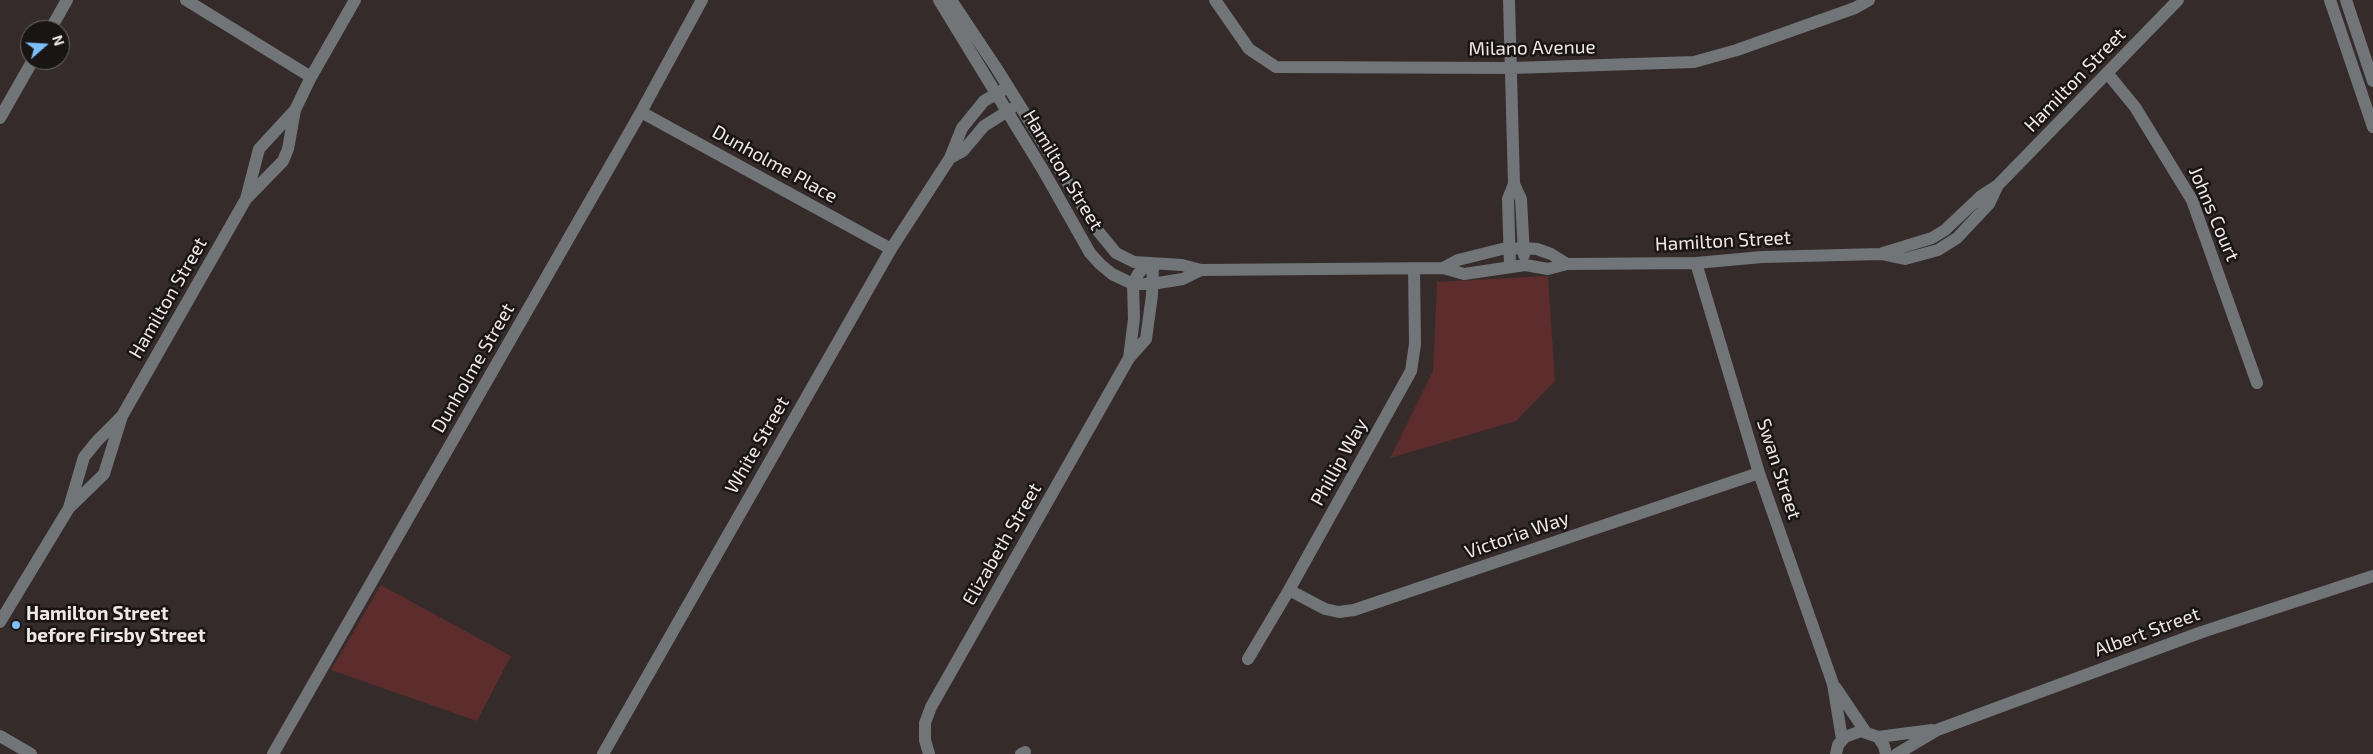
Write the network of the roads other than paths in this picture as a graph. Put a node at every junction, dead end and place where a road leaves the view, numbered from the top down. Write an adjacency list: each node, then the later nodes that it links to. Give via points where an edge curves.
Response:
1 (67, 0): 13 (street)
2 (186, 0): 19 (street)
3 (355, 0): 19 (street, Hamilton Street)
4 (702, 0): 26 (street, Dunholme Street)
5 (939, 0): 23 (street, Hamilton Street)
6 (951, 0): 21 (street, Hamilton Street)
7 (1215, 0): 15 (street, Milano Avenue, via 1249,49 1276,68)
8 (1509, 0): 15 (street)
9 (1869, 0): 15 (street, Milano Avenue, via 1855,8 1701,61)
10 (2178, 0): 18 (street, Hamilton Street)
11 (2330, 0): 17 (street)
12 (2346, 0): 14 (street)
13 (56, 20)
14 (2371, 67): 17 (street); 20 (street)
15 (1512, 68): 31 (street)
16 (27, 70): 28 (street)
17 (2355, 73): 22 (street)
18 (2108, 74): 38 (street, Hamilton Street, via 1998,185 1932,238 1881,254 1762,257); 47 (street, Johns Court, via 2135,107 2192,200)
19 (311, 77): 25 (street, Hamilton Street)
20 (2373, 81)
21 (1008, 87): 23 (street, White Street); 24 (street, Hamilton Street)
22 (2368, 94): 29 (street)
23 (995, 95): 27 (street, Hamilton Street); 30 (street, White Street, via 984,101 968,120 956,139)
24 (1019, 104): 27 (street, White Street); 36 (street, Hamilton Street, via 1106,243 1126,259)
25 (295, 110): 32 (street, Hamilton Street, via 259,149); 32 (street, Hamilton Street, via 283,160)
26 (641, 112): 35 (street, Dunholme Place); 63 (street, Dunholme Street)
27 (1006, 112): 30 (street, White Street, via 984,126 963,151); 44 (street, Hamilton Street, via 1090,253 1112,274)
28 (0, 118)
29 (2373, 127)
30 (950, 158): 35 (street, White Street)
31 (1514, 184): 33 (street, via 1508,199); 34 (street, via 1521,199)
32 (246, 198): 48 (street, Hamilton Street)
33 (1508, 248): 34 (street, Hamilton Street); 40 (street); 42 (street, Hamilton Street, via 1458,260)
34 (1523, 248): 37 (street, Hamilton Street, via 1551,254); 39 (street)
35 (891, 249): 64 (street, White Street)
36 (1150, 264): 43 (street, Hamilton Street, via 1182,265); 44 (street, via 1138,274); 45 (street, Elizabeth Street)
37 (1567, 264): 38 (street, Hamilton Street); 39 (street, Hamilton Street, via 1548,269)
38 (1696, 264): 49 (street, Swan Street)
39 (1525, 265): 40 (street, Hamilton Street)
40 (1510, 266): 42 (street, Hamilton Street, via 1464,274)
41 (1414, 268): 42 (street, Hamilton Street); 43 (street, Hamilton Street); 52 (street, Phillip Way, via 1415,344 1411,371)
42 (1443, 268)
43 (1201, 270): 45 (street, Hamilton Street, via 1183,279)
44 (1133, 284): 45 (street, Hamilton Street); 46 (street, Elizabeth Street, via 1134,320)
45 (1152, 284): 46 (street, Elizabeth Street, via 1146,339)
46 (1129, 358): 65 (street, Elizabeth Street, via 931,707 925,723)
47 (2257, 383)
48 (122, 416): 50 (street, Hamilton Street, via 84,457); 50 (street, Hamilton Street, via 104,474)
49 (1759, 472): 52 (street, Victoria Way, via 1354,610 1339,612 1325,609); 55 (street, Swan Street)
50 (69, 508): 53 (street, Hamilton Street)
51 (2373, 576): 56 (street, Albert Street, via 2202,632)
52 (1289, 590): 54 (street, Phillip Way)
53 (0, 622)
54 (1248, 659)
55 (1833, 684): 57 (street, Swan Street); 60 (street, Swan Street)
56 (1937, 730): 59 (street, Albert Street); 67 (street, Albert Street)
57 (1865, 731): 59 (street); 60 (street, via 1853,732)
58 (0, 736): 62 (street)
59 (1878, 737): 66 (street)
60 (1842, 740): 61 (street)
61 (1835, 753)
62 (31, 754)
63 (274, 754)
64 (603, 754)
65 (929, 754)
66 (1886, 754)
67 (1897, 754)

